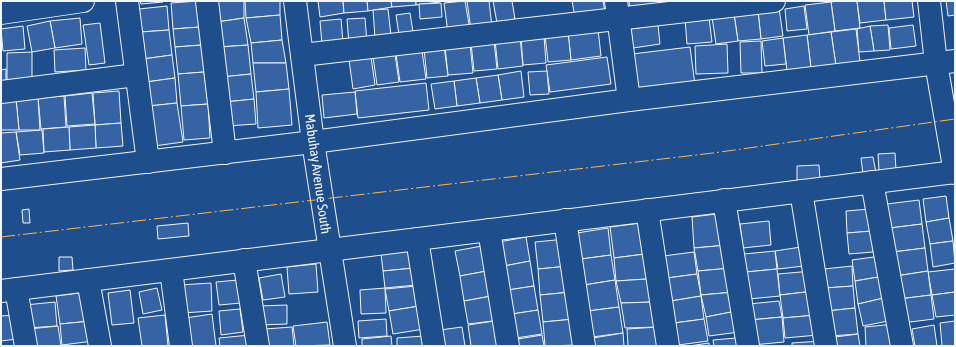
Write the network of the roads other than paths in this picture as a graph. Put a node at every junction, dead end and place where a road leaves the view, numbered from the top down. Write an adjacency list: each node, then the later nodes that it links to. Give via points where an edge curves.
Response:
1 (83, 1): 8 (street)
2 (127, 1): 11 (street)
3 (207, 1): 15 (street)
4 (295, 1): 9 (street, Mabuhay Avenue South)
5 (774, 1): 7 (street)
6 (930, 1): 10 (street)
7 (618, 10): 9 (street); 13 (street)
8 (1, 13)
9 (302, 56): 14 (street, Mabuhay Avenue South)
10 (945, 62): 13 (street); 17 (street)
11 (136, 75): 12 (street); 16 (street)
12 (1, 92)
13 (629, 100): 14 (street)
14 (313, 142): 15 (street); 26 (street, Mabuhay Avenue South)
15 (225, 153): 16 (street)
16 (148, 162): 18 (street)
17 (955, 172): 19 (street)
18 (1, 179)
19 (872, 182): 20 (street); 42 (street)
20 (801, 191): 21 (street); 41 (street)
21 (724, 200): 22 (street); 40 (street)
22 (647, 210): 23 (street); 39 (street)
23 (565, 220): 24 (street); 38 (street)
24 (489, 230): 25 (street); 37 (street)
25 (417, 239): 26 (street); 36 (street)
26 (330, 251): 27 (street); 35 (street, Mabuhay Avenue South)
27 (244, 260): 28 (street); 34 (street)
28 (170, 270): 29 (street); 33 (street)
29 (88, 280): 30 (street); 32 (street)
30 (9, 290): 31 (street)
31 (26, 346)
32 (100, 346)
33 (181, 346)
34 (258, 346)
35 (344, 346)
36 (434, 346)
37 (508, 346)
38 (584, 346)
39 (668, 346)
40 (748, 346)
41 (826, 346)
42 (902, 346)

